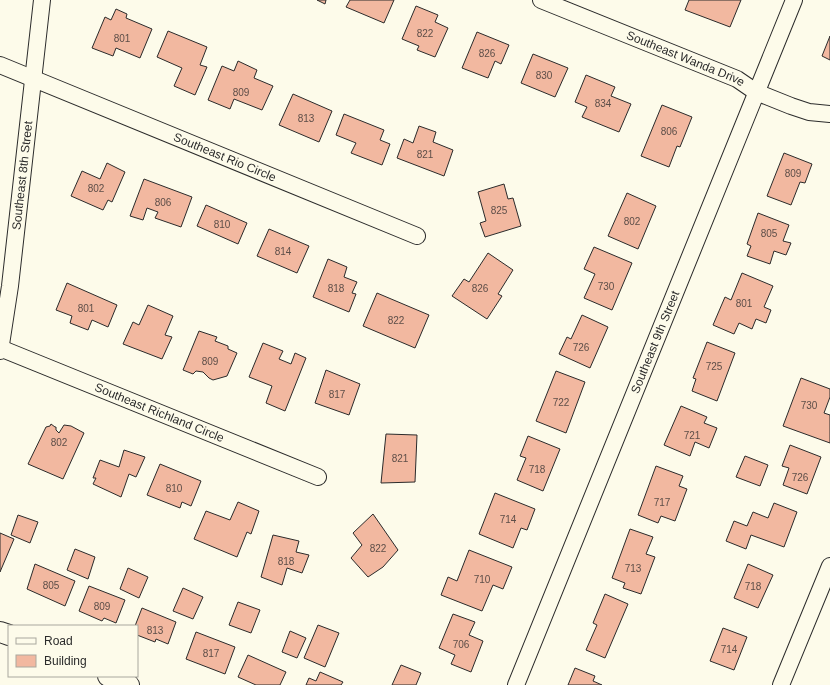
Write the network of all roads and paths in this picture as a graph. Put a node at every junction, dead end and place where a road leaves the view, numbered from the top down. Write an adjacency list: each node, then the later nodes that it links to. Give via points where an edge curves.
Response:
1 (42, 0): 5 (street, Southeast 8th Street)
2 (541, 0): 6 (street, Southeast Wanda Drive, via 737,79)
3 (794, 0): 6 (street, Southeast 9th Street)
4 (0, 65): 5 (street, Southeast Rio Circle)
5 (33, 78): 8 (street, Southeast Rio Circle); 9 (street, Southeast 8th Street, via 10,286)
6 (756, 92): 7 (street, Southeast Wanda Drive, via 808,112); 14 (street, Southeast 9th Street)
7 (830, 114)
8 (417, 236)
9 (0, 349): 10 (street, Southeast Richland Circle)
10 (318, 477)
11 (830, 566): 15 (street)
12 (110, 677): 13 (street)
13 (129, 685)
14 (516, 685)
15 (781, 685)

